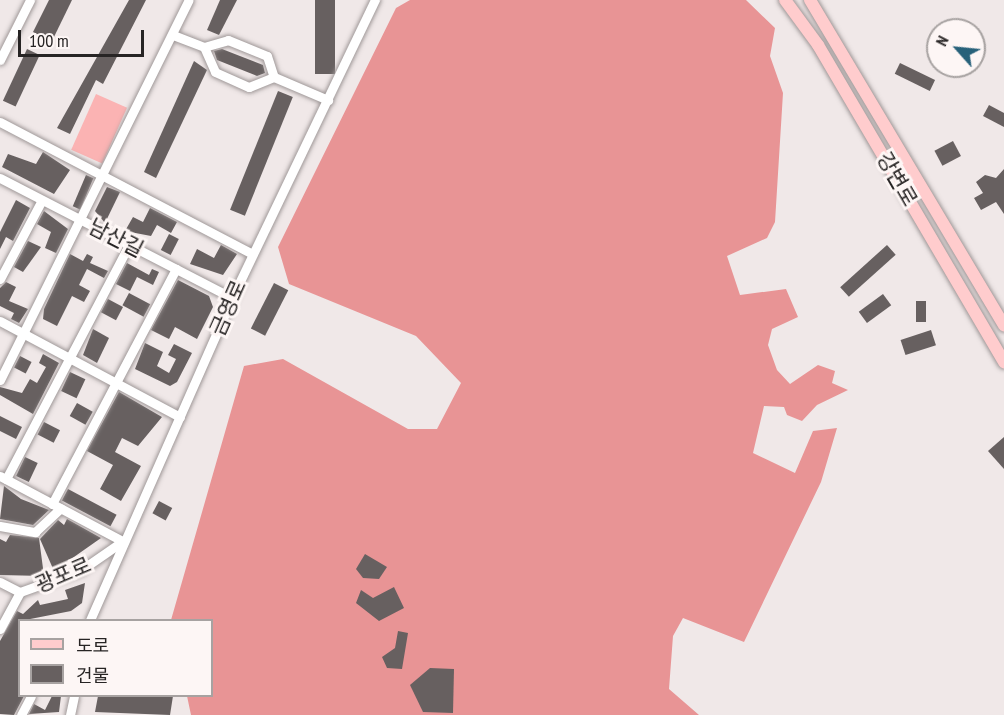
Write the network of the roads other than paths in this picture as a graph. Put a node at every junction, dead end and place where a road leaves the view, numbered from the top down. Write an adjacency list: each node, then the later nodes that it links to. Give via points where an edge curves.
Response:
1 (30, 0): 8 (street)
2 (189, 0): 6 (street)
3 (375, 0): 10 (street, 금영로)
4 (785, 0): 27 (main road, 강변로, via 818,45)
5 (810, 0): 20 (main road, 강변로)
6 (173, 35): 7 (street); 12 (street)
7 (204, 47): 9 (street, via 228,40 267,56); 9 (street, via 215,72 249,87)
8 (0, 60)
9 (274, 77): 10 (street)
10 (328, 100): 17 (street, 금영로)
11 (0, 122): 12 (street)
12 (105, 176): 15 (street); 17 (street)
13 (1, 182): 14 (street, 남산길)
14 (42, 200): 15 (street, 남산길); 19 (street)
15 (82, 221): 16 (street, 남산길); 26 (street)
16 (129, 245): 18 (street, 남산길); 28 (street)
17 (253, 254): 21 (street, 금영로)
18 (176, 269): 21 (street, 남산길); 31 (street)
19 (0, 279)
20 (986, 295): 22 (main road); 24 (main road, 강변로)
21 (232, 298): 32 (street, 금영로)
22 (1004, 303)
23 (0, 321): 26 (street)
24 (1004, 326)
25 (1004, 332): 27 (main road)
26 (24, 334): 28 (street); 30 (street)
27 (992, 339): 29 (main road, 강변로)
28 (70, 358): 31 (street); 33 (street)
29 (1004, 362)
30 (0, 380)
31 (117, 383): 32 (street); 34 (street)
32 (180, 417): 37 (street, 금영로)
33 (3, 478): 34 (street)
34 (52, 504): 35 (street)
35 (62, 508): 36 (street, via 35,532); 37 (street)
36 (0, 526)
37 (122, 542): 39 (street, 광포로, via 81,570); 40 (street, 금영로)
38 (0, 582): 39 (street, 광포로)
39 (20, 592): 41 (street)
40 (91, 619)
41 (0, 629)
42 (30, 697): 44 (street)
43 (74, 697): 45 (street)
44 (21, 715)
45 (70, 715)

